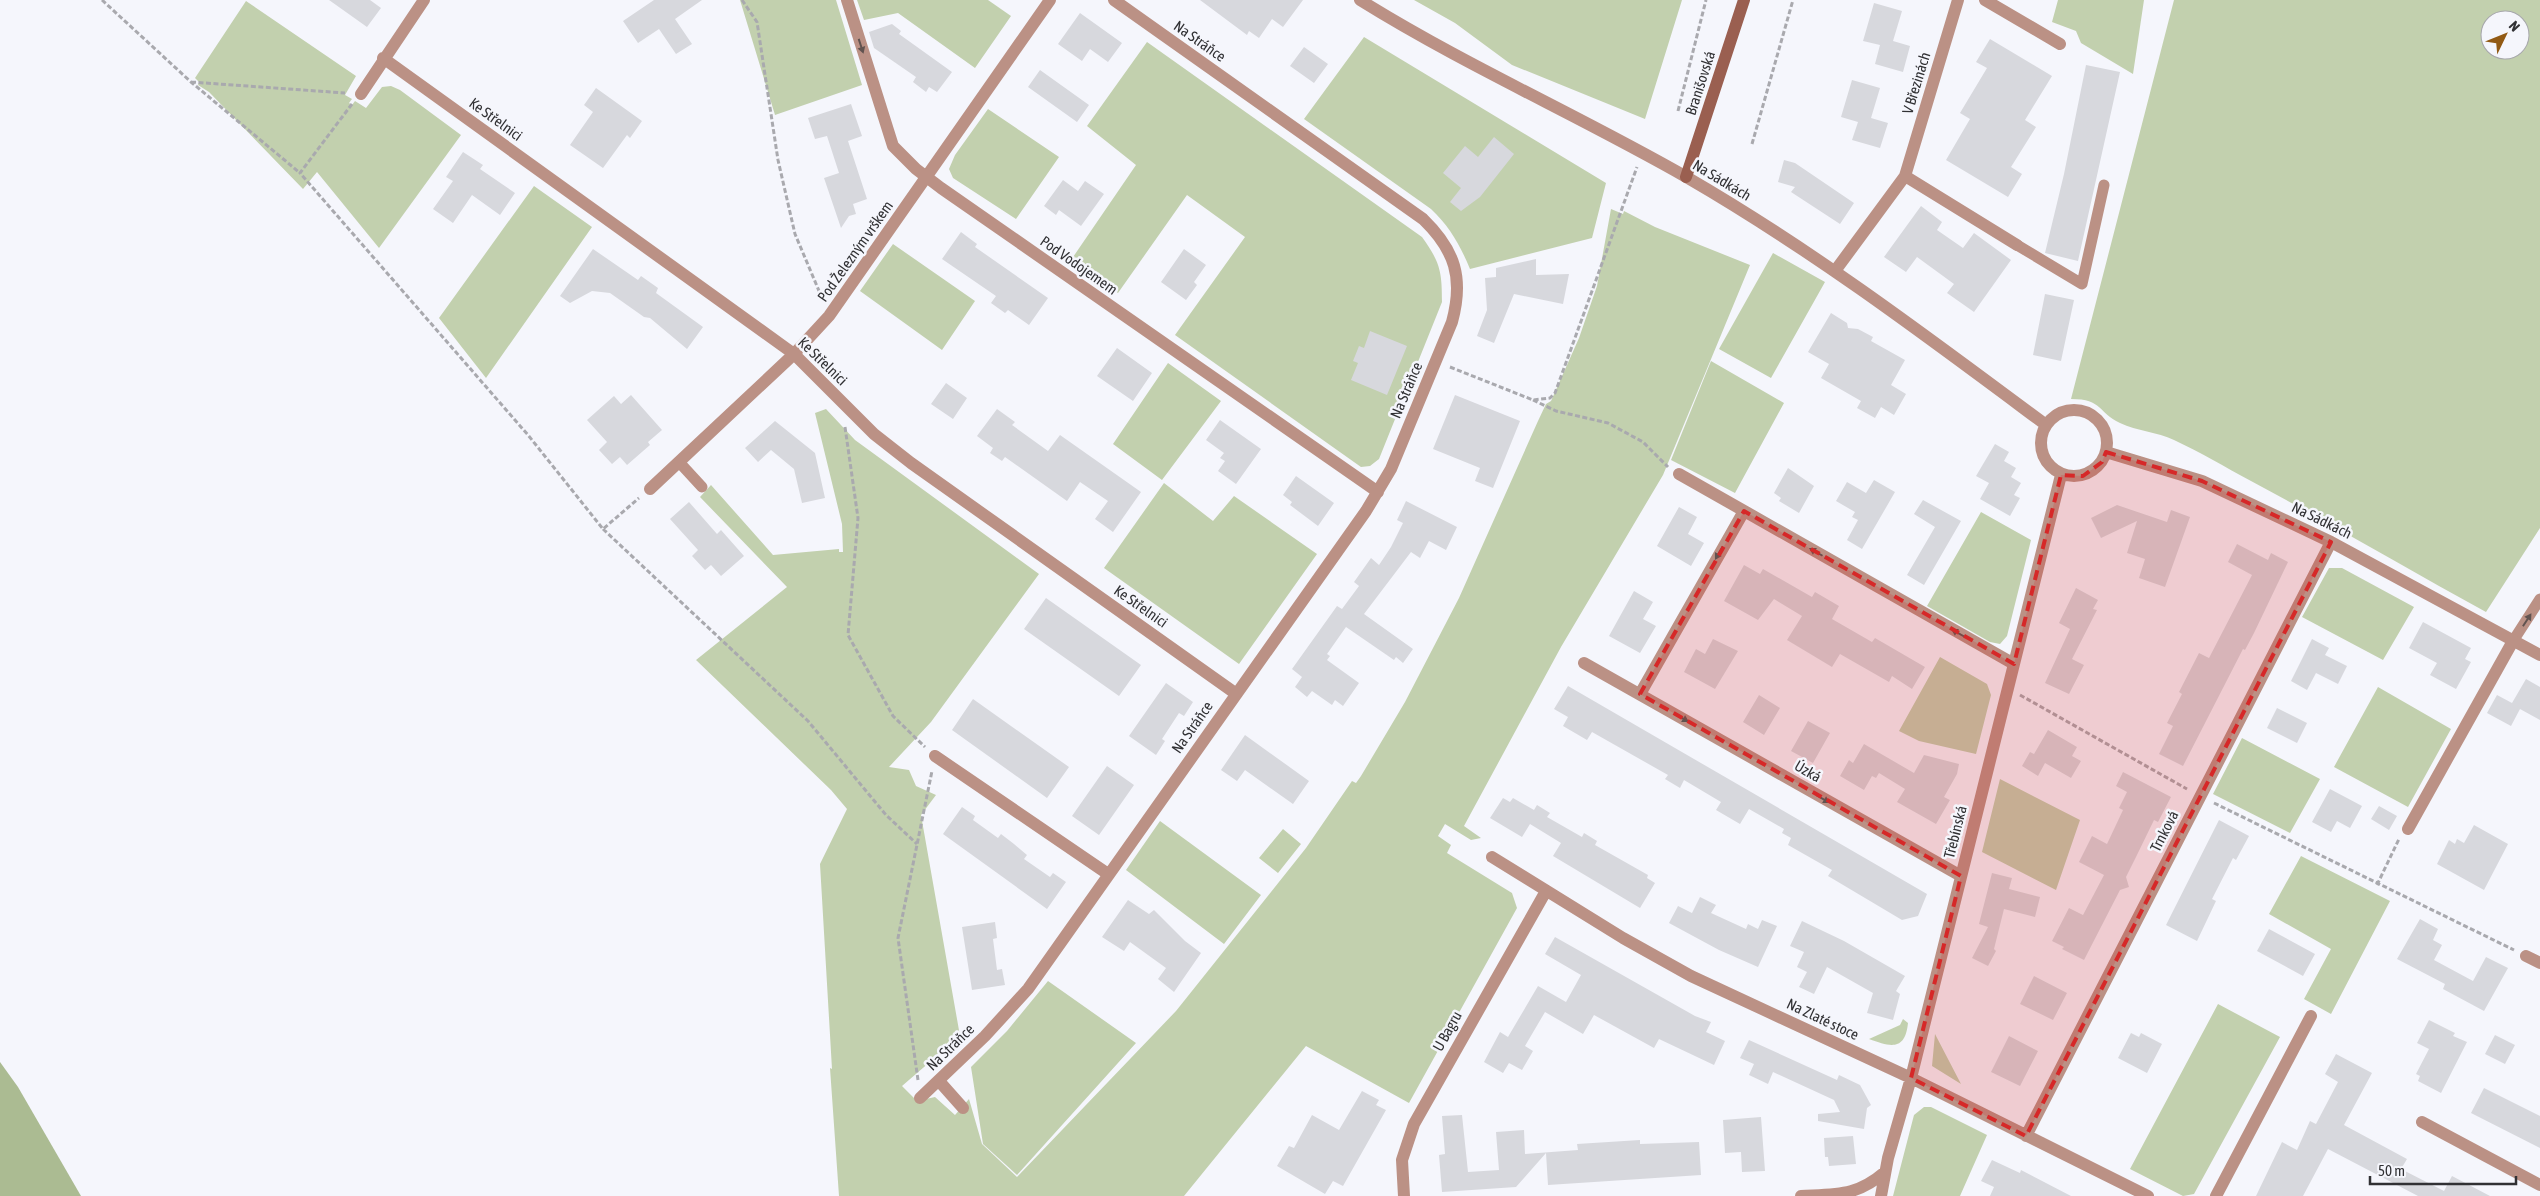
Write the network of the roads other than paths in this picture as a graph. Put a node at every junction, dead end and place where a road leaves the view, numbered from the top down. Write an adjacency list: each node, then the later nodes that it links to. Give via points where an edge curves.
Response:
1 (424, 0): 10 (street)
2 (847, 0): 14 (street, Pod Vodojemem, one-way to 14, via 893,146)
3 (1050, 0): 14 (street, Pod Železným vrškem)
4 (1114, 0): 26 (street, Na Stráňce, via 1423,219 1450,250 1455,265 1457,304 1391,468)
5 (1360, 0): 13 (street, Na Sádkách, via 1412,32)
6 (1744, 0): 13 (street, Branišovská)
7 (1958, 0): 12 (street, V Březinách)
8 (1985, 0): 9 (street)
9 (2060, 44)
10 (383, 58): 11 (street); 18 (street, Ke Střelnici)
11 (360, 94)
12 (1905, 176): 16 (street); 17 (street, V Březinách)
13 (1686, 177): 17 (street, Na Sádkách)
14 (927, 178): 18 (street, Pod Železným vrškem, via 829,316); 26 (street, Pod Vodojemem)
15 (2104, 184): 16 (lane, via 2082,284)
16 (2017, 245)
17 (1835, 271): 19 (street, Na Sádkách)
18 (794, 354): 21 (street, Pod Železným vrškem); 34 (street, Ke Střelnici, via 874,434 911,463)
19 (2046, 425): 20 (street, via 2062,412 2072,410 2092,415 2105,431); 23 (street, via 2041,434 2042,453 2052,469)
20 (2106, 452): 23 (street, via 2094,471 2084,476); 28 (street, Na Sádkách, via 2202,481)
21 (679, 462): 24 (lane); 25 (street, Pod Železným vrškem)
22 (1679, 474): 27 (street)
23 (2061, 475): 33 (street, Třebínská)
24 (702, 487)
25 (650, 489)
26 (1378, 492): 34 (street, Na Stráňce)
27 (1744, 511): 33 (street, one-way to 27); 35 (street, one-way to 35)
28 (2331, 542): 30 (street, Na Sádkách); 50 (street, Trnková)
29 (2540, 599): 30 (lane, one-way to 29)
30 (2513, 641): 31 (street, Na Sádkách); 37 (street)
31 (2540, 655)
32 (1584, 663): 35 (street, Úzká)
33 (2014, 664): 40 (street, Třebínská)
34 (1235, 693): 39 (street, Na Stráňce)
35 (1640, 694): 40 (street, Úzká, one-way to 40)
36 (935, 756): 39 (street)
37 (2404, 834)
38 (1492, 857): 41 (street, Na Zlaté stoce)
39 (1108, 874): 46 (street, Na Stráňce, via 1028,989)
40 (1961, 876): 45 (street, Třebínská)
41 (1546, 891): 45 (street, Na Zlaté stoce, via 1691,976); 53 (street, U Bagru, via 1414,1124 1402,1160)
42 (2526, 956): 43 (street)
43 (2540, 964)
44 (2311, 1016): 57 (street)
45 (1911, 1078): 50 (street, Na Zlaté stoce); 51 (street, Třebínská)
46 (939, 1081): 47 (street, Na Stráňce); 48 (street)
47 (920, 1098)
48 (963, 1108)
49 (2422, 1122): 52 (street)
50 (2026, 1136): 56 (street, Na Zlaté stoce)
51 (1885, 1172): 54 (street, via 1858,1192); 55 (street, Třebínská)
52 (2540, 1185)
53 (1404, 1196)
54 (1800, 1196)
55 (1881, 1196)
56 (2148, 1196)
57 (2216, 1196)

